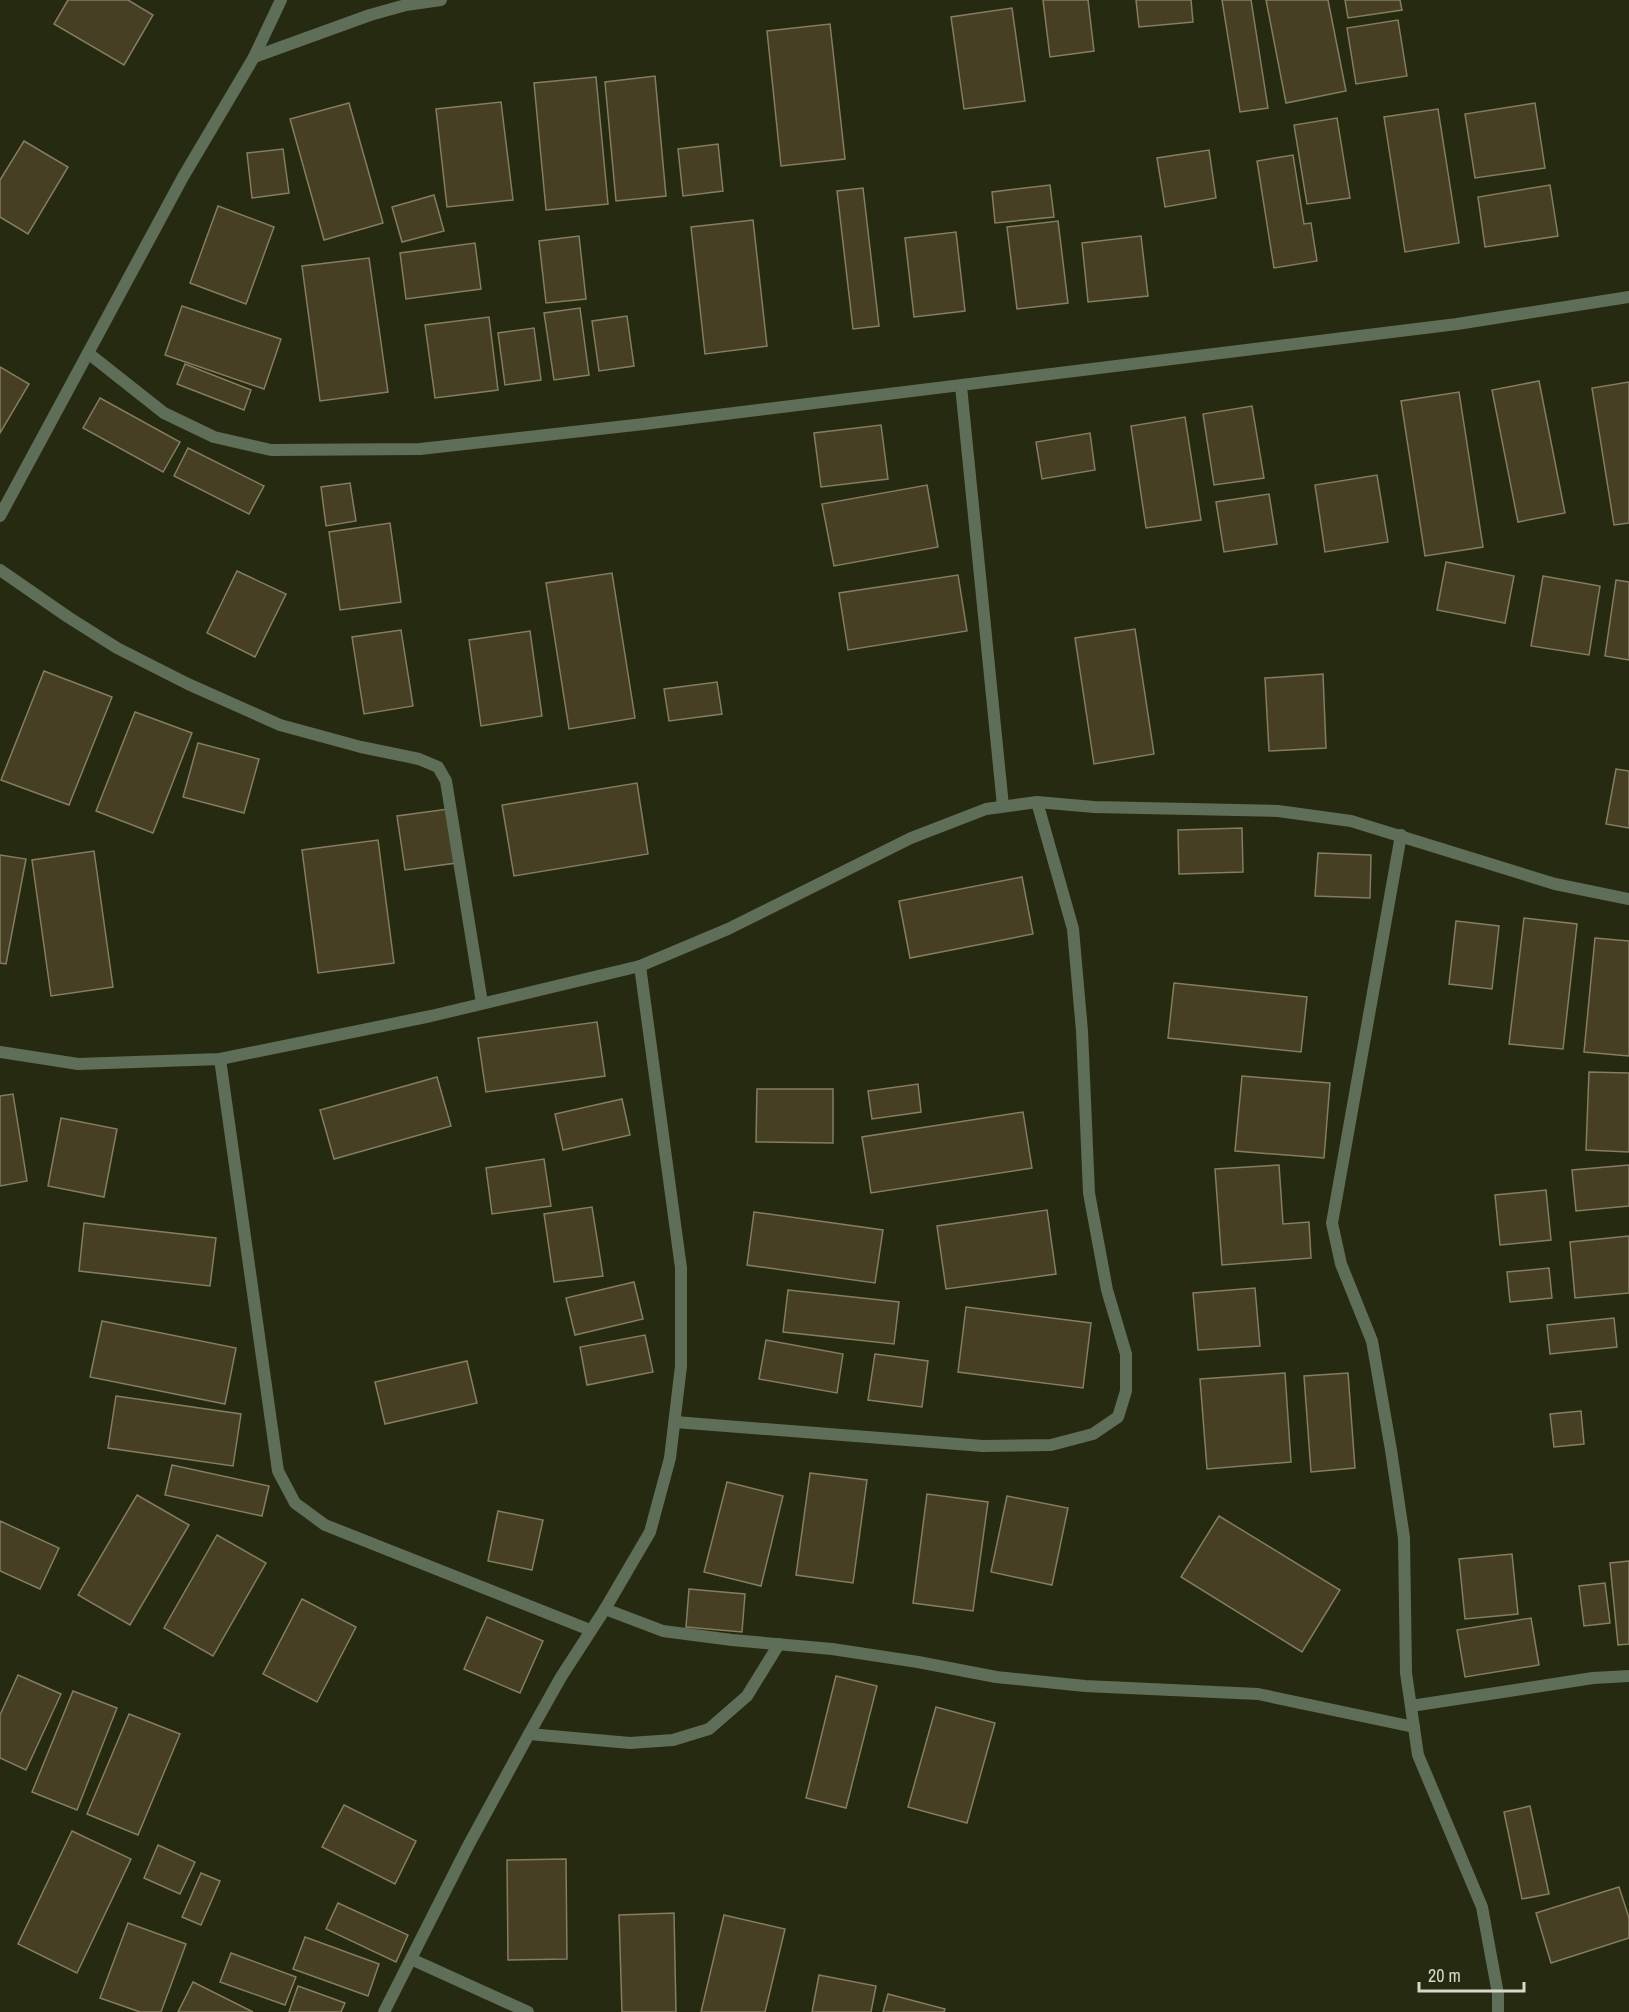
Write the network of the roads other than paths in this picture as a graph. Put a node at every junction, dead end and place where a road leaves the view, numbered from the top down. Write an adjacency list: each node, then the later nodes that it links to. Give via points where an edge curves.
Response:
1 (280, 0): 3 (street)
2 (441, 0): 3 (street, via 370,15)
3 (254, 57): 5 (street, via 183,177)
4 (1629, 297): 6 (street, via 1457,324)
5 (88, 352): 6 (street, via 164,413 214,437 271,450 420,449); 7 (street)
6 (961, 386): 10 (street)
7 (0, 516)
8 (0, 570): 14 (street, via 117,648 188,684 280,725 438,767 447,781)
9 (1037, 802): 10 (street); 11 (street, via 1278,811 1351,820); 17 (street, via 1072,929 1082,1031 1089,1193 1107,1290 1126,1354 1126,1391 1118,1417 1093,1434 1051,1445 983,1446)
10 (1003, 806): 13 (street, via 911,838 728,929)
11 (1401, 836): 12 (street, via 1555,884); 22 (street, via 1332,1223 1341,1264 1372,1341 1391,1450 1404,1538 1406,1672)
12 (1629, 899)
13 (640, 966): 14 (street); 17 (street, via 681,1268 681,1366)
14 (482, 1004): 16 (street)
15 (0, 1052): 16 (street, via 78,1064)
16 (220, 1059): 19 (street, via 278,1471 295,1503 325,1525)
17 (675, 1422): 18 (street, via 670,1458 650,1532)
18 (605, 1609): 19 (street); 20 (street, via 663,1630)
19 (590, 1630): 24 (street)
20 (779, 1644): 23 (street, via 918,1662 996,1677 1085,1686 1258,1694); 24 (street, via 747,1696 709,1729 673,1740 630,1743)
21 (1629, 1676): 22 (street)
22 (1411, 1706): 23 (street)
23 (1414, 1727): 28 (street, via 1418,1755 1482,1907)
24 (529, 1734): 25 (street)
25 (411, 1959): 26 (street); 27 (street)
26 (384, 2012)
27 (528, 2012)
28 (1498, 2012)

